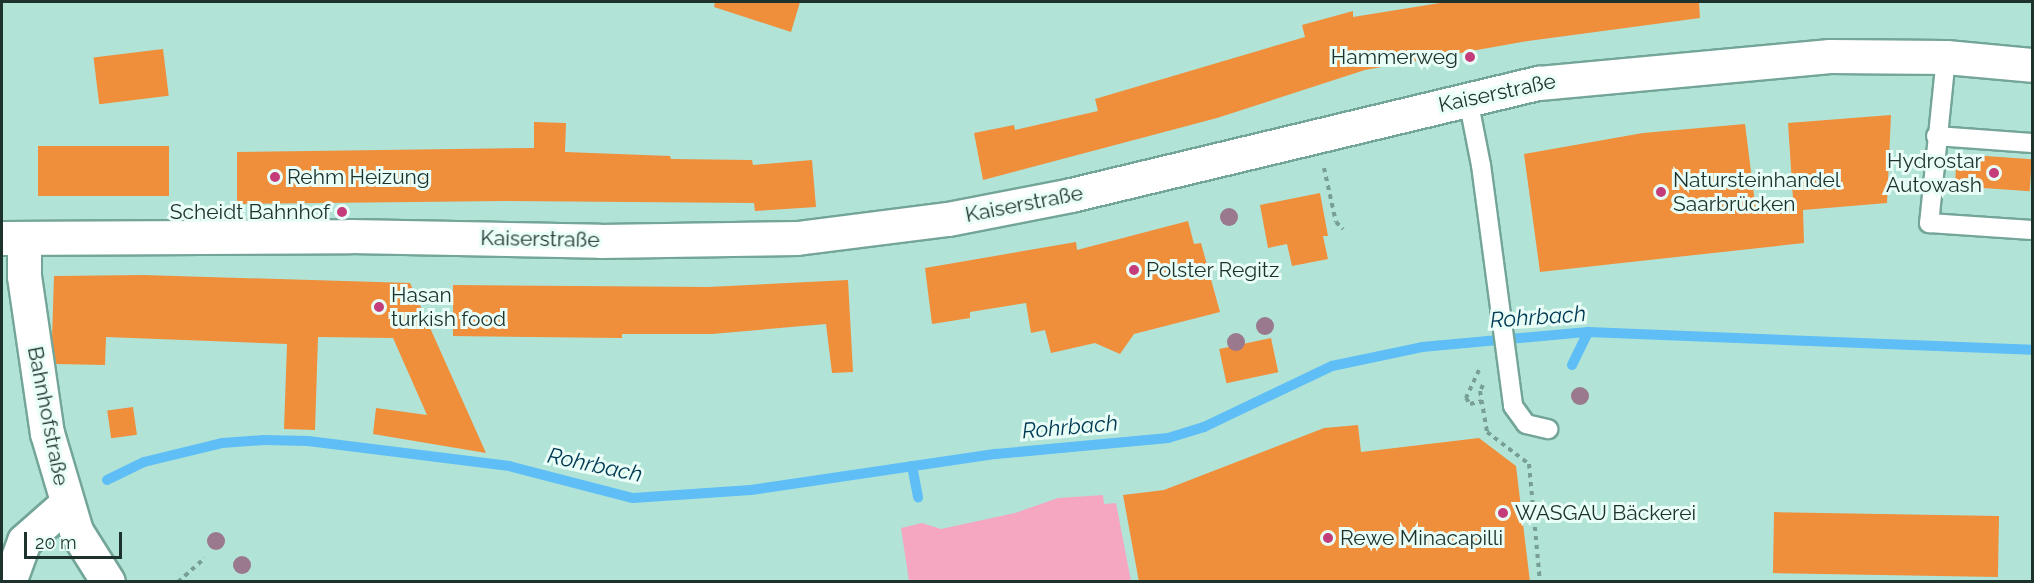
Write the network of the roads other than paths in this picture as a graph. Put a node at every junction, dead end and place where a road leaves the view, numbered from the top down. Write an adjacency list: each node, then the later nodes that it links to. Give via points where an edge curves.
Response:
1 (1946, 57): 2 (main road, Kaiserstraße); 3 (main road, Kaiserstraße, via 1772,58 1550,81); 4 (lane)
2 (2032, 65)
3 (1468, 99): 7 (main road, Kaiserstraße, via 1010,207 875,230 797,238); 8 (lane, via 1513,406 1526,424)
4 (1936, 136): 5 (lane); 6 (lane, via 1929,223)
5 (2032, 143)
6 (2032, 230)
7 (13, 238): 9 (main road, Bahnhofstraße, via 47,433)
8 (1548, 429)
9 (66, 504): 10 (main road, via 24,541); 11 (main road, Bahnhofstraße, via 89,555)
10 (9, 582)
11 (108, 582)

